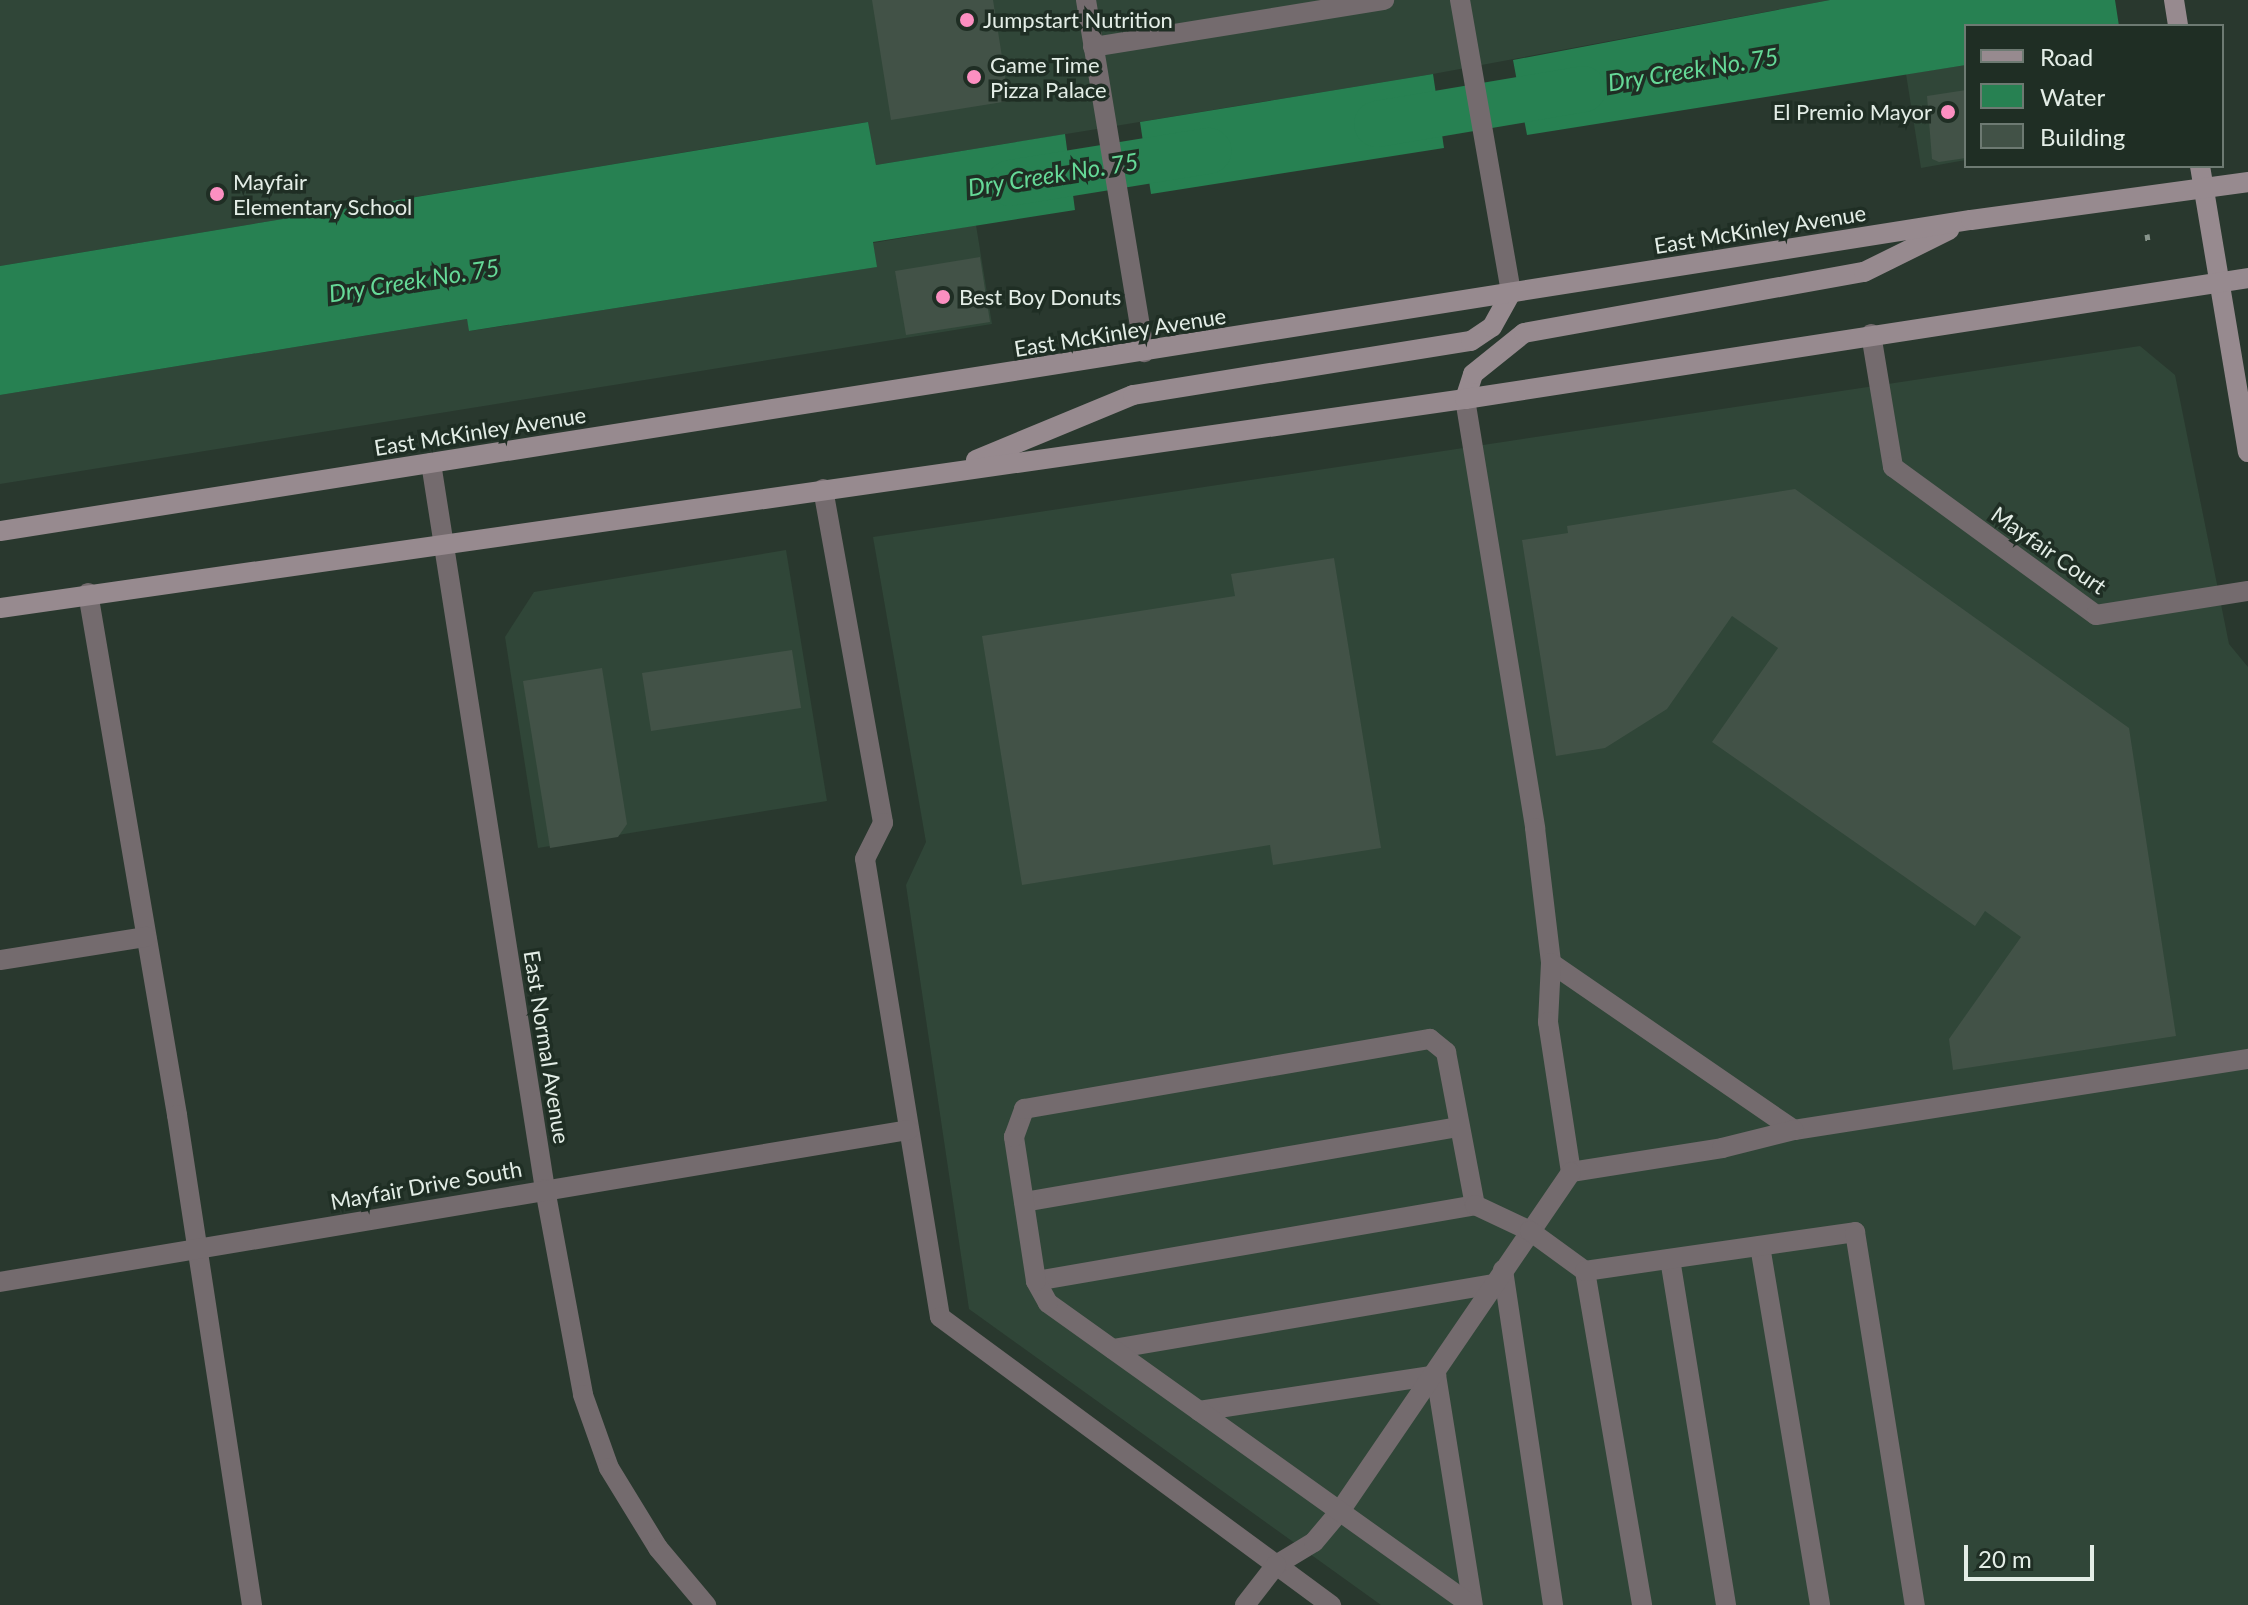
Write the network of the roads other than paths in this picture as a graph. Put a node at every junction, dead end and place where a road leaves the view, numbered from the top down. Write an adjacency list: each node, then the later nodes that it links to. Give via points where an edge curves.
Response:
1 (1086, 0): 6 (street)
2 (1384, 0): 6 (street)
3 (1460, 0): 13 (street)
4 (2174, 0): 5 (main road)
5 (2178, 24)
6 (1093, 47): 15 (street)
7 (2200, 168): 9 (main road)
8 (2248, 182): 9 (main road, East McKinley Avenue)
9 (2204, 187): 10 (main road, East McKinley Avenue); 12 (main road)
10 (1971, 220): 13 (main road, East McKinley Avenue); 16 (main road, via 1864,272 1524,333 1473,374)
11 (2248, 278): 12 (main road)
12 (2220, 284): 14 (main road); 17 (main road)
13 (1511, 293): 15 (main road, East McKinley Avenue); 19 (main road, via 1492,327 1471,341 1133,395)
14 (1871, 334): 16 (main road); 23 (street, Mayfair Court, via 1893,467 2096,615)
15 (1144, 352): 18 (main road, East McKinley Avenue)
16 (1465, 399): 19 (main road); 28 (street, via 1535,828)
17 (2248, 452)
18 (431, 463): 21 (main road, East McKinley Avenue); 22 (street, East Normal Avenue)
19 (950, 471): 20 (main road)
20 (823, 489): 22 (main road); 31 (street, via 883,823 865,859)
21 (0, 531)
22 (443, 545): 24 (main road); 34 (street, East Normal Avenue)
23 (2248, 591)
24 (88, 593): 25 (main road); 26 (street)
25 (0, 608)
26 (146, 937): 27 (street); 39 (street)
27 (0, 960)
28 (1551, 963): 32 (street); 33 (street, via 1548,1022)
29 (2248, 1059): 32 (street)
30 (1460, 1127): 35 (street); 35 (street, via 1446,1052 1430,1039 1056,1103 1024,1109 1014,1137); 36 (street)
31 (908, 1130): 34 (street, Mayfair Drive South); 49 (street, via 940,1317)
32 (1794, 1130): 33 (street, via 1722,1148)
33 (1571, 1172): 37 (street)
34 (545, 1189): 39 (street, Mayfair Drive South); 51 (street, East Normal Avenue, via 583,1395 609,1468 658,1548)
35 (1024, 1202): 43 (street)
36 (1475, 1205): 37 (street); 43 (street)
37 (1530, 1231): 41 (street); 42 (street)
38 (1760, 1246): 40 (street); 58 (street); 59 (street, via 1855,1232)
39 (195, 1249): 44 (street, Mayfair Drive South); 50 (street)
40 (1670, 1259): 41 (street); 57 (street)
41 (1585, 1271): 56 (street)
42 (1499, 1277): 45 (street); 46 (street); 55 (street)
43 (1036, 1281): 45 (street, via 1048,1303)
44 (0, 1282)
45 (1113, 1349): 47 (street)
46 (1436, 1375): 47 (street); 48 (street); 54 (street)
47 (1199, 1411): 48 (street)
48 (1340, 1511): 49 (street, via 1314,1542); 54 (street)
49 (1276, 1565): 52 (street); 53 (street)
50 (252, 1605)
51 (706, 1605)
52 (1245, 1605)
53 (1331, 1605)
54 (1472, 1605)
55 (1553, 1605)
56 (1642, 1605)
57 (1726, 1605)
58 (1820, 1605)
59 (1915, 1605)

